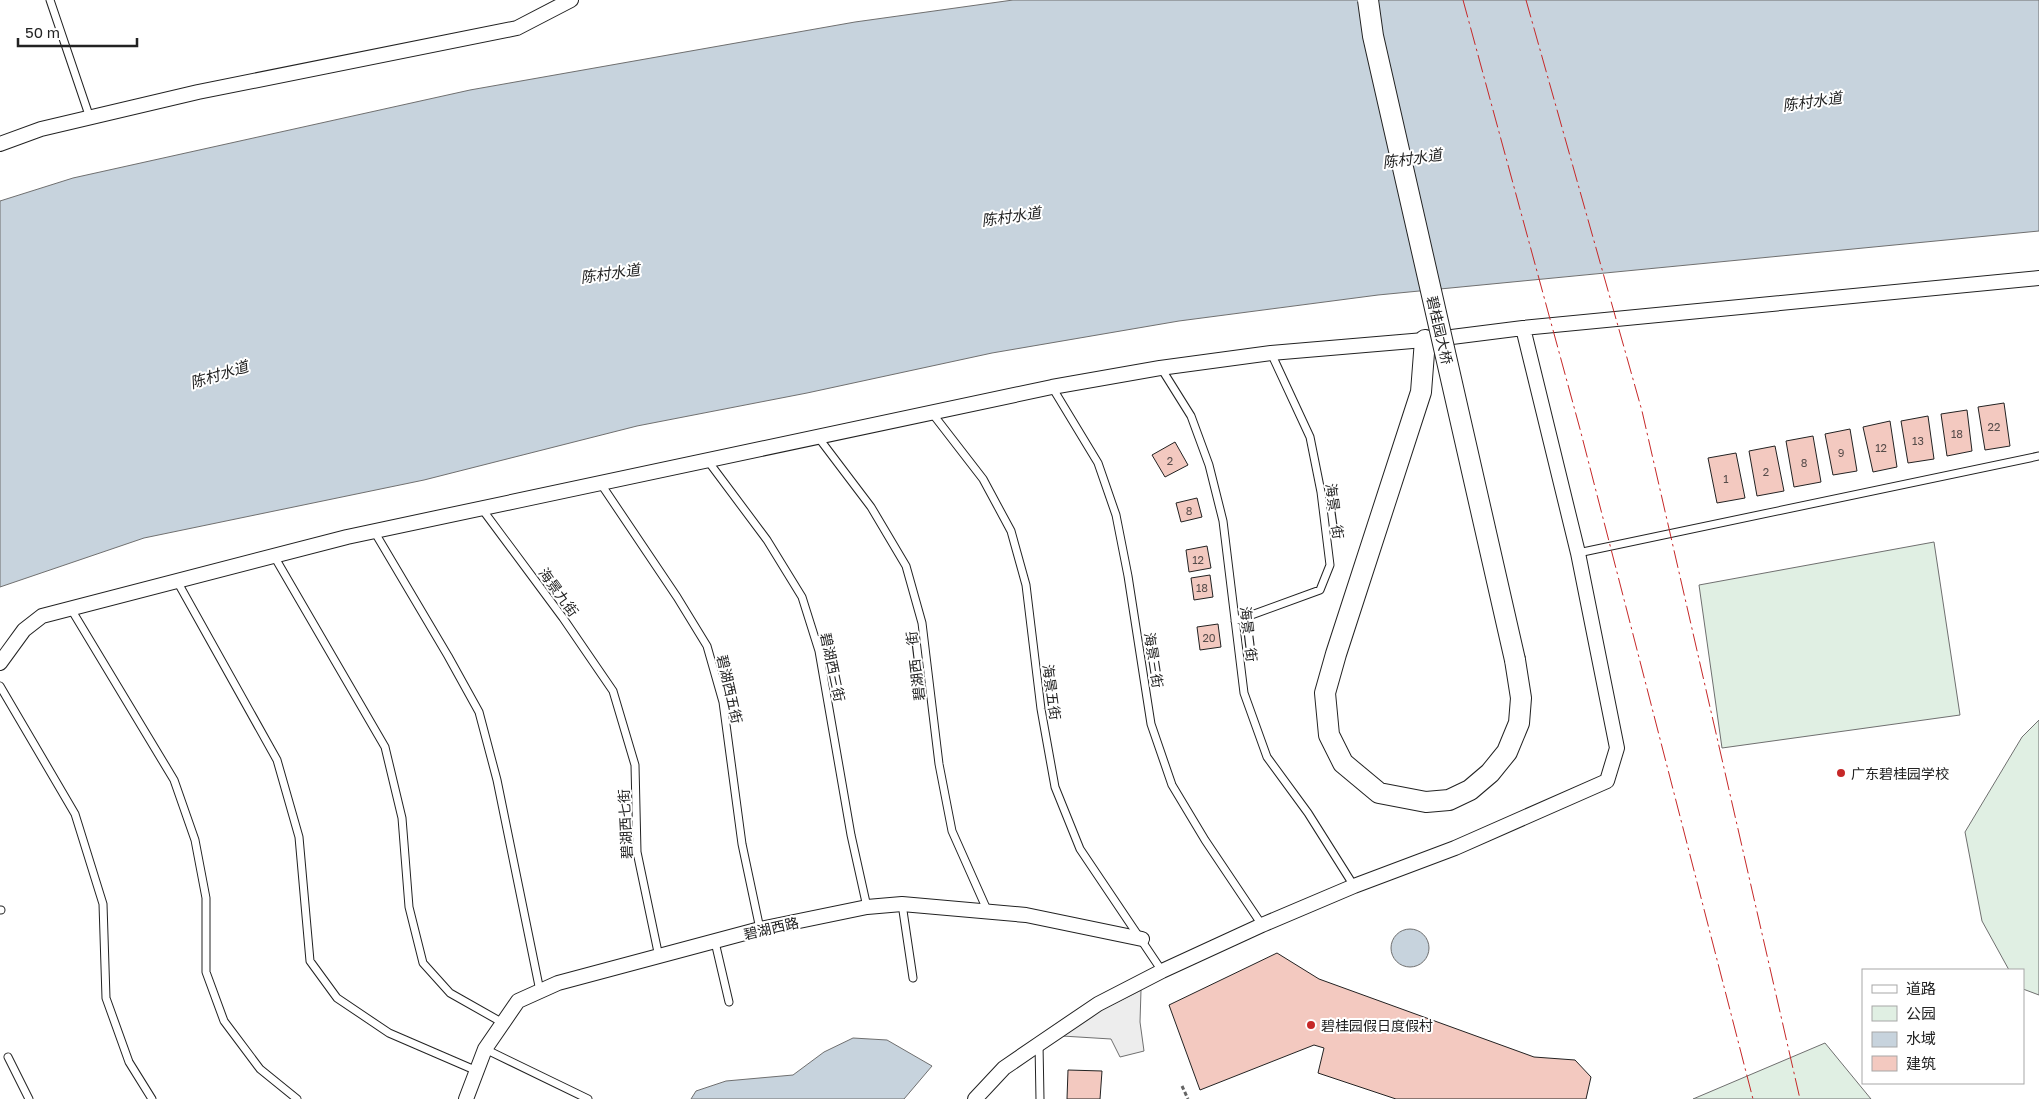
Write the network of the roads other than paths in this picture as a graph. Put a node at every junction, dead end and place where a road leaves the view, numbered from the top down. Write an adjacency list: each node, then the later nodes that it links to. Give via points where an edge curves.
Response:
1 (50, 0): 5 (lane)
2 (571, 0): 5 (street, via 517,28 198,92)
3 (1358, 0): 25 (main road, 碧桂园大桥)
4 (1368, 0): 25 (main road, 碧桂园大桥, bridge, via 1373,36)
5 (90, 118): 6 (street, via 41,129)
6 (0, 144)
7 (2039, 278): 8 (street)
8 (1524, 328): 9 (street); 20 (street)
9 (1430, 339): 10 (street); 25 (main road, via 1432,384 1347,646 1336,692 1340,727 1355,756 1390,785 1418,792 1445,788 1466,779 1486,762 1502,738 1509,714)
10 (1271, 353): 11 (street); 24 (lane, 海景一街, via 1310,437 1330,565 1320,590)
11 (1160, 368): 12 (street); 24 (lane, 海景二街, via 1190,416 1209,465 1223,521)
12 (1052, 387): 13 (street); 33 (lane, 海景三街, via 1098,463 1116,515 1151,724 1172,785)
13 (932, 413): 14 (street); 35 (lane, 海景五街, via 982,479 1011,531 1026,584 1054,787 1080,848)
14 (818, 437): 16 (street); 32 (lane, 碧湖西一街, via 871,507 906,566 922,623 939,764 952,831)
15 (2039, 456): 20 (lane)
16 (708, 461): 17 (street); 31 (lane, 碧湖西三街, via 767,540 802,597 819,651)
17 (601, 484): 18 (street); 34 (lane, 碧湖西五街, via 678,597 707,646 723,702 742,844)
18 (482, 509): 19 (street); 28 (lane, 海景九街)
19 (374, 531): 21 (street); 40 (lane, via 479,712 497,780)
20 (1578, 553): 29 (street, via 1617,748 1607,781 1455,848)
21 (274, 556): 22 (street); 42 (lane, via 384,747 402,818 409,907 423,963 450,993)
22 (177, 581): 23 (street); 46 (lane, via 278,760 299,837 310,961 337,998 390,1033)
23 (72, 609): 26 (street, via 42,616 24,630); 49 (lane, via 174,780 195,840 206,898 206,972 224,1021 260,1069)
24 (1235, 621): 29 (lane, 海景二街, via 1244,694 1266,757 1308,813)
25 (1508, 659)
26 (0, 663)
27 (0, 686): 48 (lane, via 75,814 103,904 106,998 129,1062)
28 (613, 691): 37 (lane, 碧湖西七街, via 635,765 636,852)
29 (1354, 886): 33 (street)
30 (902, 904): 31 (street, 碧湖西路); 32 (street, 碧湖西路); 39 (lane)
31 (867, 907): 34 (street, 碧湖西路)
32 (988, 912): 35 (street, 碧湖西路, via 1026,915)
33 (1262, 925): 38 (street)
34 (760, 929): 36 (street, 碧湖西路)
35 (1142, 939): 38 (lane, 海景五街)
36 (715, 942): 37 (street, 碧湖西路); 41 (lane)
37 (659, 957): 40 (street, 碧湖西路, via 558,983)
38 (1162, 970): 43 (street, via 1098,1004)
39 (913, 978)
40 (540, 991): 42 (street, 碧湖西路, via 518,1001)
41 (729, 1002)
42 (503, 1022): 44 (street, 碧湖西路)
43 (1039, 1044): 52 (street, via 1004,1068); 53 (lane)
44 (485, 1049): 46 (street, 碧湖西路); 51 (lane)
45 (8, 1057): 47 (lane)
46 (476, 1071): 50 (street, 碧湖西路)
47 (29, 1099)
48 (152, 1099)
49 (297, 1099)
50 (466, 1099)
51 (588, 1099)
52 (975, 1099)
53 (1040, 1099)

